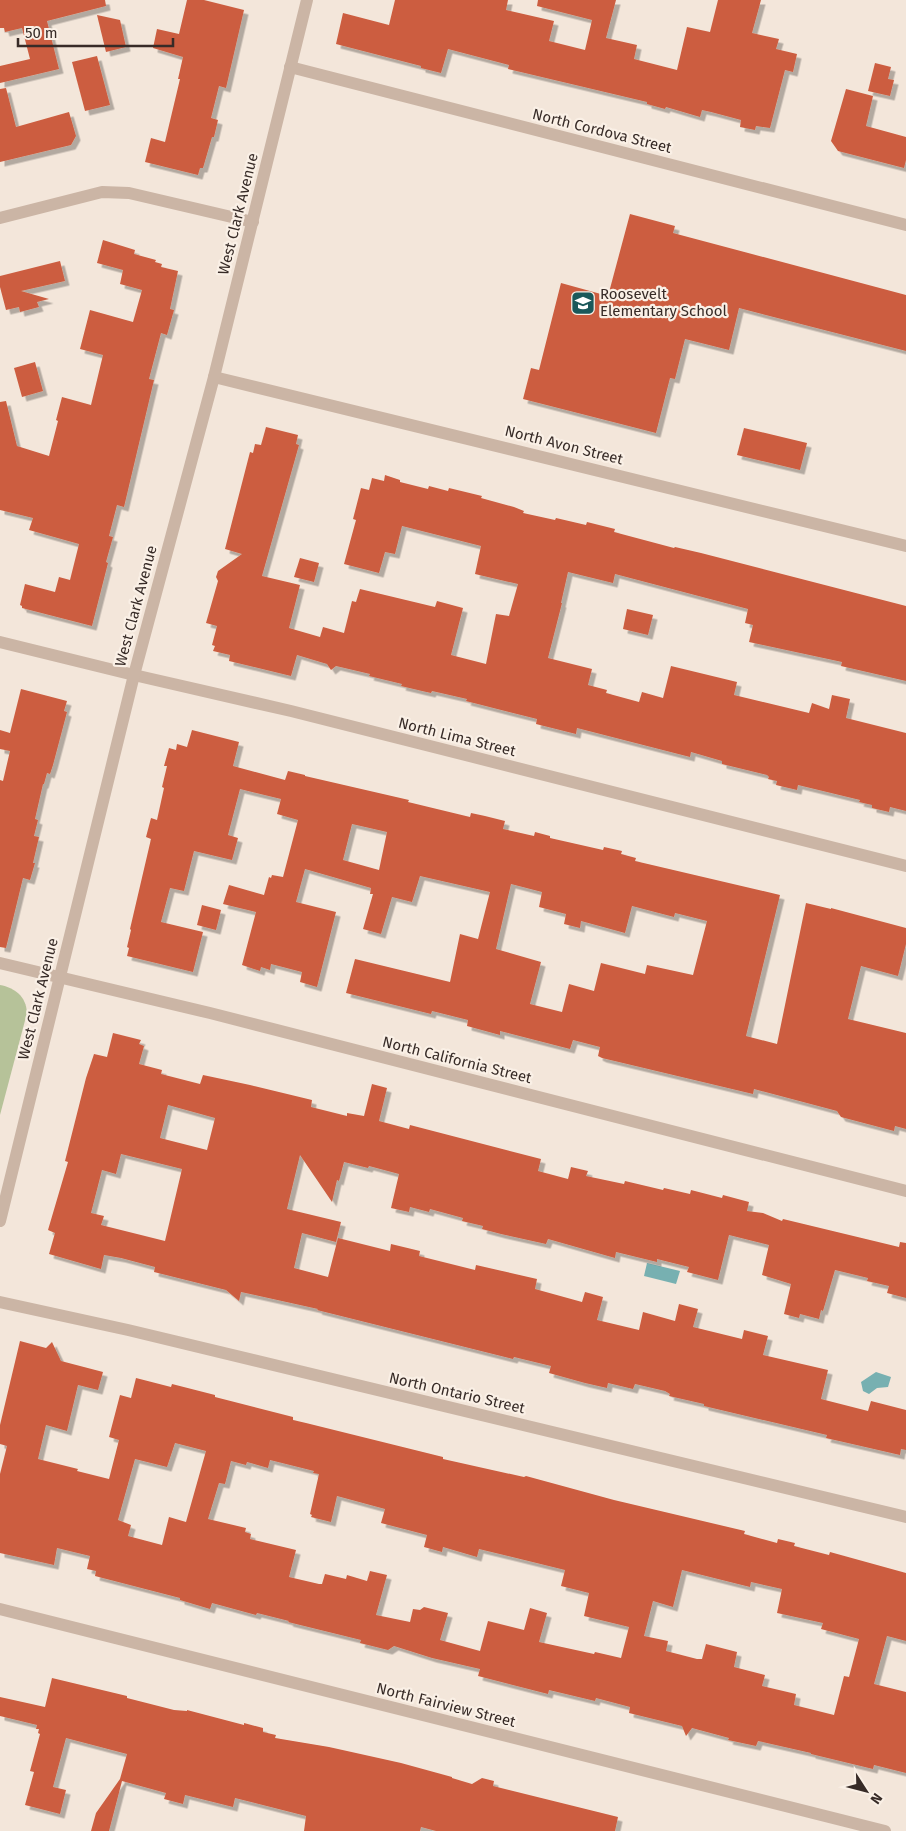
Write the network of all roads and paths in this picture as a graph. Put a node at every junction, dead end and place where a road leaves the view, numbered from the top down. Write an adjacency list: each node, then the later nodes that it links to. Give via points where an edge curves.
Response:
1 (306, 0): 2 (street, West Clark Avenue)
2 (290, 67): 4 (street, West Clark Avenue); 5 (street, North Cordova Street)
3 (0, 218): 4 (street, via 102,192 128,193)
4 (253, 222): 6 (street, West Clark Avenue)
5 (906, 225)
6 (214, 378): 7 (street, North Avon Street); 9 (street, West Clark Avenue)
7 (906, 546)
8 (0, 642): 9 (street, North Lima Street)
9 (134, 675): 10 (street, North Lima Street, via 291,710); 12 (street, West Clark Avenue)
10 (906, 866)
11 (0, 962): 12 (street, North California Street)
12 (60, 978): 13 (street, North California Street, via 210,1013); 14 (street, West Clark Avenue)
13 (906, 1191)
14 (0, 1221)
15 (0, 1302): 16 (street, North Ontario Street)
16 (906, 1517)
17 (0, 1609): 18 (street, North Fairview Street)
18 (885, 1831)

